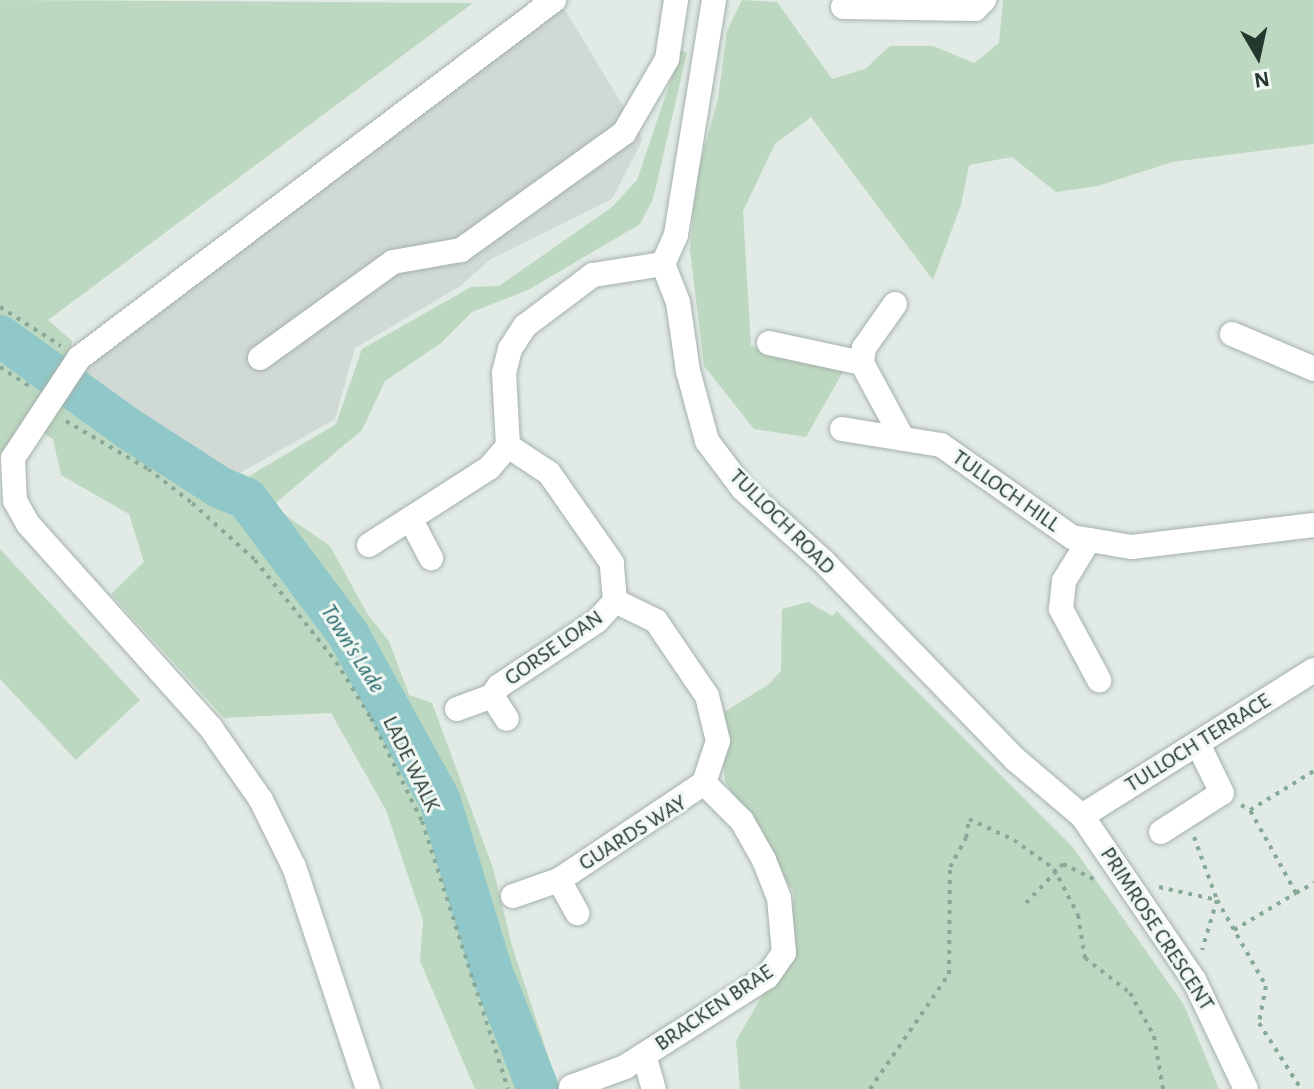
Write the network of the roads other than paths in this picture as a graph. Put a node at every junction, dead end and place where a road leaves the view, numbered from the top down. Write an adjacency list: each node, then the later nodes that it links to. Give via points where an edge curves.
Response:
1 (554, 0): 36 (street, via 79,358 13,458 15,501 28,524 211,728 261,800 294,867)
2 (676, 0): 10 (street, via 667,59 624,133 461,250 393,262)
3 (714, 0): 6 (street, via 676,235)
4 (984, 0): 5 (street, via 975,9)
5 (843, 7)
6 (663, 264): 15 (street, via 593,275 525,326 510,349 504,373); 29 (street, TULLOCH ROAD, via 678,302 688,371 707,441 734,477 1016,760)
7 (895, 304): 11 (street, via 864,348)
8 (1232, 334): 12 (street)
9 (769, 343): 11 (street)
10 (260, 358)
11 (862, 363): 14 (street)
12 (1314, 369)
13 (842, 429): 14 (street, TULLOCH HILL)
14 (903, 439): 18 (street, TULLOCH HILL, via 941,445 1072,537)
15 (508, 446): 16 (street, via 489,468 448,490); 21 (street, via 549,473 606,552 615,573)
16 (412, 522): 19 (street); 20 (street)
17 (1314, 525): 18 (street, TULLOCH HILL, via 1132,547)
18 (1089, 540): 23 (street, via 1064,581 1061,609)
19 (369, 545)
20 (431, 558)
21 (615, 601): 24 (street, GORSE LOAN, via 597,621 499,686); 28 (street, via 656,621 711,705 718,752)
22 (1314, 670): 27 (street, TULLOCH TERRACE)
23 (1099, 680)
24 (492, 696): 25 (street, GORSE LOAN); 26 (street, GORSE LOAN)
25 (457, 709)
26 (507, 719)
27 (1198, 744): 29 (street, TULLOCH TERRACE); 30 (street, via 1222,793)
28 (704, 783): 31 (street, GUARDS WAY, via 681,804); 34 (street, BRACKEN BRAE, via 742,821 769,870 781,910 784,953 767,977)
29 (1082, 816): 38 (street, PRIMROSE CRESCENT, via 1194,980)
30 (1161, 832)
31 (559, 880): 32 (street, GUARDS WAY); 33 (street, GUARDS WAY)
32 (513, 896)
33 (577, 913)
34 (644, 1055): 35 (street, BRACKEN BRAE); 37 (street, BRACKEN BRAE)
35 (571, 1087)
36 (368, 1089)
37 (654, 1089)
38 (1246, 1089)

